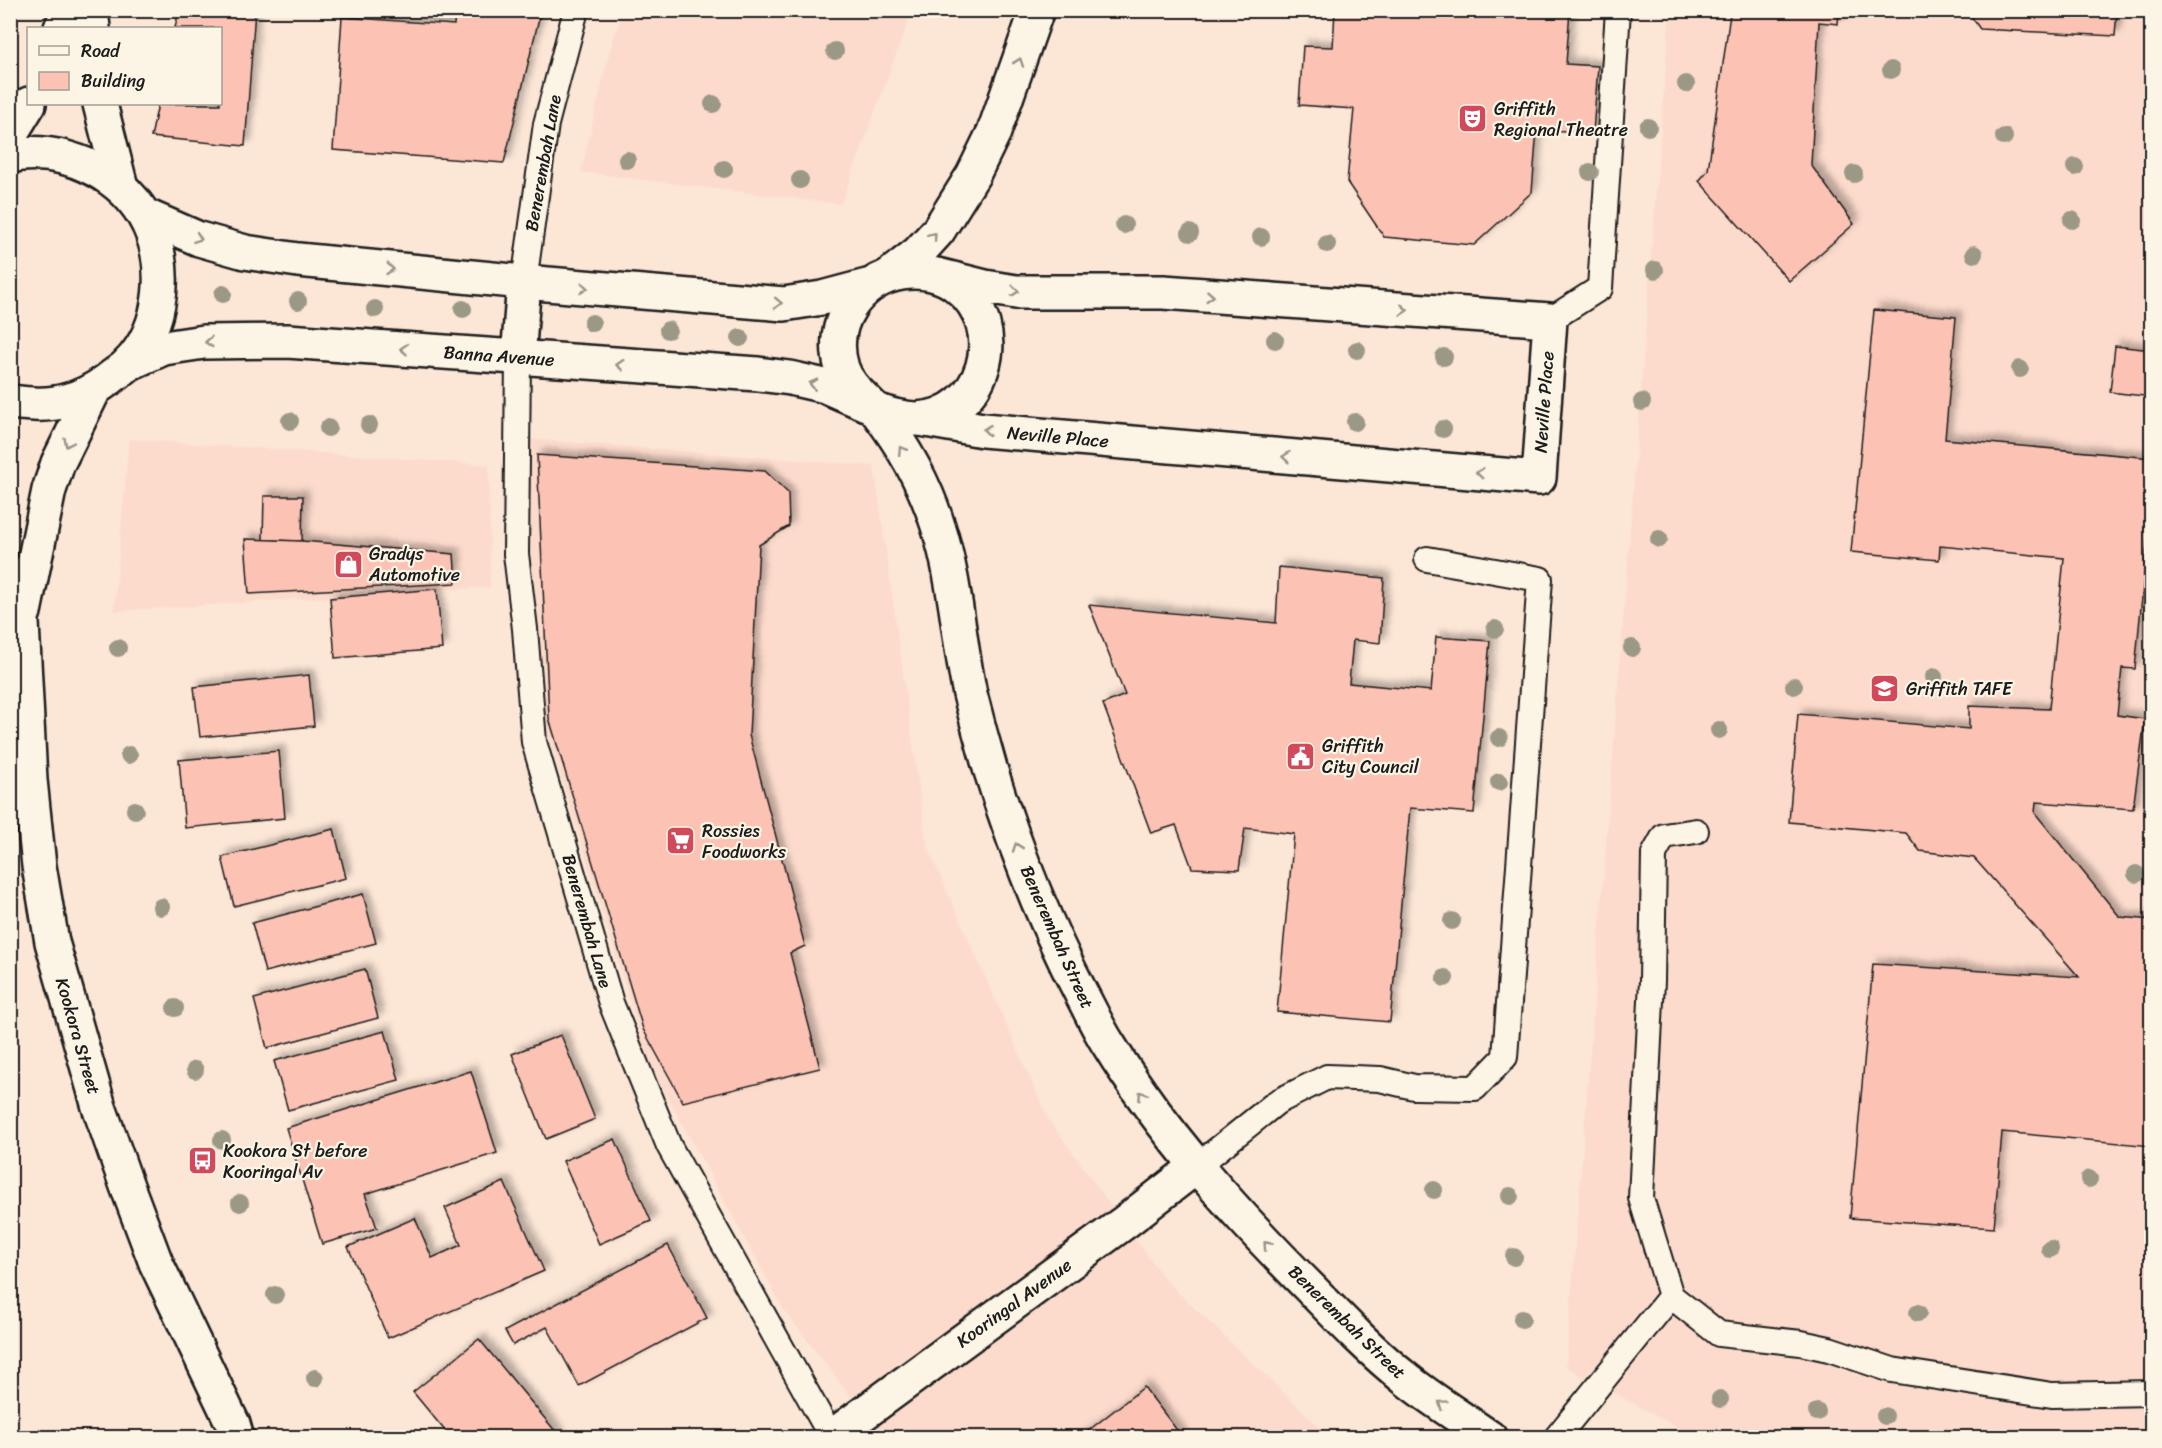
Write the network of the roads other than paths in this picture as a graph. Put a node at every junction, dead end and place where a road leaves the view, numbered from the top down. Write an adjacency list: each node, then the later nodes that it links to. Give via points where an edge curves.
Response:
1 (69, 10): 6 (main road)
2 (91, 10): 7 (main road)
3 (576, 10): 16 (lane, Benerembah Lane, via 546,124)
4 (1037, 10): 15 (main road, one-way to 4, via 918,253 938,231 973,175 994,132)
5 (1618, 10): 17 (lane, via 1600,288)
6 (61, 27)
7 (93, 27)
8 (28, 105): 10 (main road)
9 (99, 105): 12 (main road)
10 (10, 135)
11 (10, 156): 12 (main road, via 44,153 72,159)
12 (121, 187): 13 (main road)
13 (144, 215): 16 (main road, one-way to 16, via 199,239 245,252); 19 (main road, via 158,255 158,308 147,338)
14 (937, 275): 15 (main road, via 913,271); 17 (main road, one-way to 17, via 1016,292 1163,292); 23 (main road, via 957,285 972,302 983,321 987,343 975,385 961,402 941,414)
15 (878, 281): 16 (main road, one-way to 15, via 784,304 822,298); 22 (main road, via 851,303 838,346 842,368 852,388)
16 (524, 282): 18 (main road)
17 (1550, 320): 23 (main road, Neville Place, one-way to 23, via 1539,478 994,431)
18 (518, 358): 19 (main road, Banna Avenue, one-way to 19, via 245,340 164,348); 22 (main road, Banna Avenue, one-way to 18, via 825,386 790,378); 33 (lane, Benerembah Lane, via 516,554 534,742 611,1003 669,1146)
19 (128, 364): 20 (main road)
20 (94, 390): 21 (main road, via 65,401 35,405); 26 (main road, Kookora Street, one-way to 26, via 58,463)
21 (10, 402)
22 (872, 407): 23 (main road, via 897,417); 29 (main road, Benerembah Street, one-way to 22, via 1149,1106 1105,1039 1060,953 990,768 970,694 946,551 936,520 905,455)
23 (920, 419)
24 (1427, 560): 29 (lane, via 1540,579 1505,1057 1475,1088 1414,1087 1380,1079 1327,1077 1277,1102)
25 (10, 573): 26 (main road, Kookora Street)
26 (22, 622): 27 (main road, Kookora Street)
27 (20, 782): 32 (main road, Kookora Street, via 52,942 99,1107 156,1263)
28 (1696, 831): 30 (lane, via 1664,836 1654,854 1641,1198)
29 (1197, 1166): 33 (main road, Kooringal Avenue); 34 (main road, Benerembah Street, one-way to 29, via 1405,1379 1272,1251)
30 (1671, 1296): 31 (lane, via 1719,1334 1801,1343 1892,1370 2052,1395); 35 (lane)
31 (2151, 1393)
32 (239, 1433)
33 (831, 1437)
34 (1490, 1437)
35 (1556, 1437)

